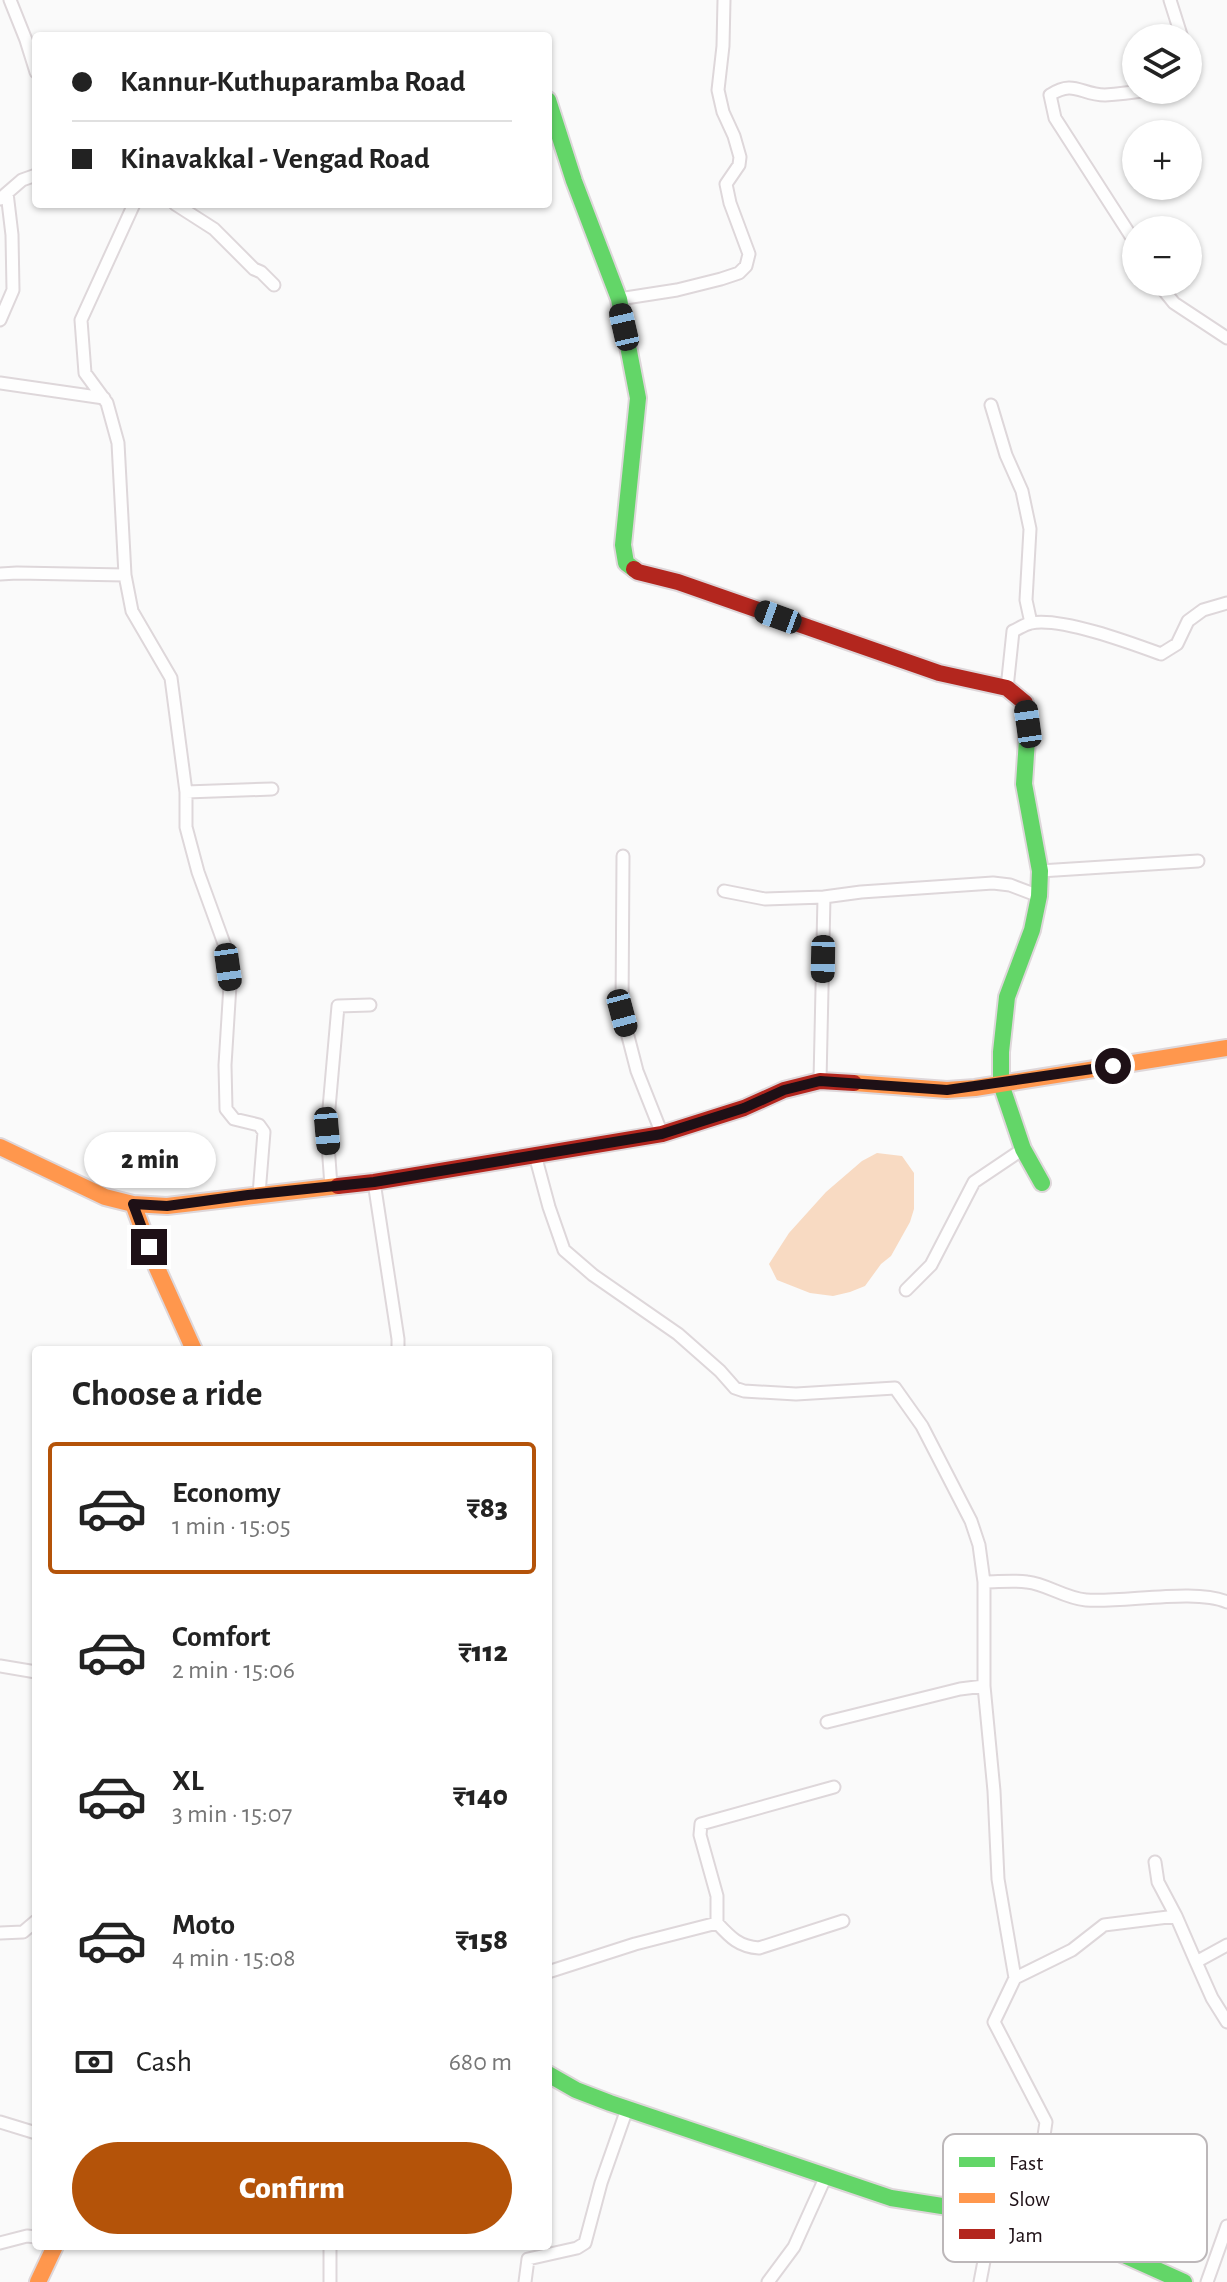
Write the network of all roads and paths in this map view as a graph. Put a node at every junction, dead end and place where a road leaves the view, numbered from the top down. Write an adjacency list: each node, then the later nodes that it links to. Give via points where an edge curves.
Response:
1 (10, 0): 5 (street)
2 (724, 0): 15 (street, via 718,90 740,157 726,184 749,254 746,266 721,279)
3 (1170, 0): 4 (street)
4 (1178, 24)
5 (32, 59)
6 (1122, 93): 12 (street, via 1101,95 1073,87 1050,95 1055,118)
7 (552, 112): 15 (main road)
8 (32, 176): 9 (street)
9 (4, 196): 16 (street, via 12,235 13,290)
10 (132, 208): 19 (street, via 81,320 85,373)
11 (181, 208): 13 (street, via 214,229)
12 (1122, 222)
13 (274, 285)
14 (1168, 296): 17 (street)
15 (619, 299): 25 (main road, via 638,398 623,545 626,563 638,572 939,673)
16 (0, 320)
17 (1227, 338)
18 (0, 383): 19 (street)
19 (104, 398): 22 (street, via 118,443)
20 (991, 405): 24 (street, via 1030,529 1026,600)
21 (0, 574): 22 (street)
22 (125, 575): 27 (street, via 132,611 171,678)
23 (1227, 603): 24 (street, via 1188,621 1177,644 1161,654 1059,624)
24 (1031, 623): 25 (street, via 1013,631)
25 (1007, 688): 30 (main road, via 1025,703 1024,784)
26 (272, 789): 27 (street)
27 (186, 792): 45 (street, via 186,827 226,949 226,1109 234,1119 259,1125 264,1132)
28 (623, 856): 38 (street, via 622,1013)
29 (1198, 861): 30 (street)
30 (1040, 871): 32 (main road)
31 (724, 891): 33 (street, via 765,899)
32 (1039, 896): 33 (street, via 993,883); 37 (main road, via 1007,997)
33 (824, 897): 36 (street)
34 (370, 1005): 44 (street, via 338,1006 327,1131)
35 (1227, 1048): 37 (main road)
36 (820, 1081): 37 (main road, via 947,1090); 38 (main road)
37 (1001, 1084): 40 (main road)
38 (662, 1134): 41 (main road)
39 (0, 1147): 46 (main road, via 105,1197)
40 (1023, 1149): 43 (main road); 47 (street, via 974,1182 931,1265)
41 (535, 1155): 42 (main road); 50 (street, via 564,1250 678,1334 735,1388 796,1394 895,1388 922,1426 971,1521)
42 (374, 1182): 44 (main road); 49 (street)
43 (1042, 1183)
44 (331, 1186): 45 (main road)
45 (259, 1194): 46 (main road, via 167,1206)
46 (133, 1204): 48 (main road)
47 (906, 1290)
48 (192, 1346)
49 (398, 1346)
50 (984, 1582): 51 (street, via 1029,1582 1085,1600 1190,1597); 54 (street)
51 (1227, 1602)
52 (0, 1666): 53 (street)
53 (32, 1671)
54 (984, 1686): 55 (street); 66 (street, via 998,1879)
55 (827, 1722)
56 (834, 1787): 60 (street, via 701,1824 717,1896)
57 (1155, 1862): 58 (street, via 1158,1882)
58 (1176, 1916): 64 (street); 66 (street, via 1104,1925 1072,1950)
59 (843, 1921): 60 (street, via 759,1948 735,1942)
60 (717, 1923): 65 (street)
61 (32, 1924): 62 (street, via 23,1932)
62 (0, 1933)
63 (1227, 1945): 64 (street)
64 (1196, 1962): 67 (street)
65 (552, 1971)
66 (1015, 1978): 72 (street, via 994,2022 1046,2122)
67 (1227, 2022)
68 (552, 2076): 69 (main road)
69 (627, 2109): 73 (main road); 84 (street, via 585,2243 528,2259)
70 (0, 2122): 71 (street)
71 (32, 2132)
72 (1044, 2134)
73 (826, 2176): 74 (main road, via 891,2198); 85 (street, via 794,2247)
74 (943, 2206)
75 (1227, 2226): 88 (street)
76 (32, 2237): 77 (street)
77 (0, 2243)
78 (53, 2250): 82 (main road)
79 (330, 2250): 83 (street)
80 (984, 2262): 86 (street)
81 (1139, 2262): 87 (main road)
82 (38, 2282)
83 (330, 2282)
84 (525, 2282)
85 (768, 2282)
86 (980, 2282)
87 (1184, 2282)
88 (1207, 2282)

